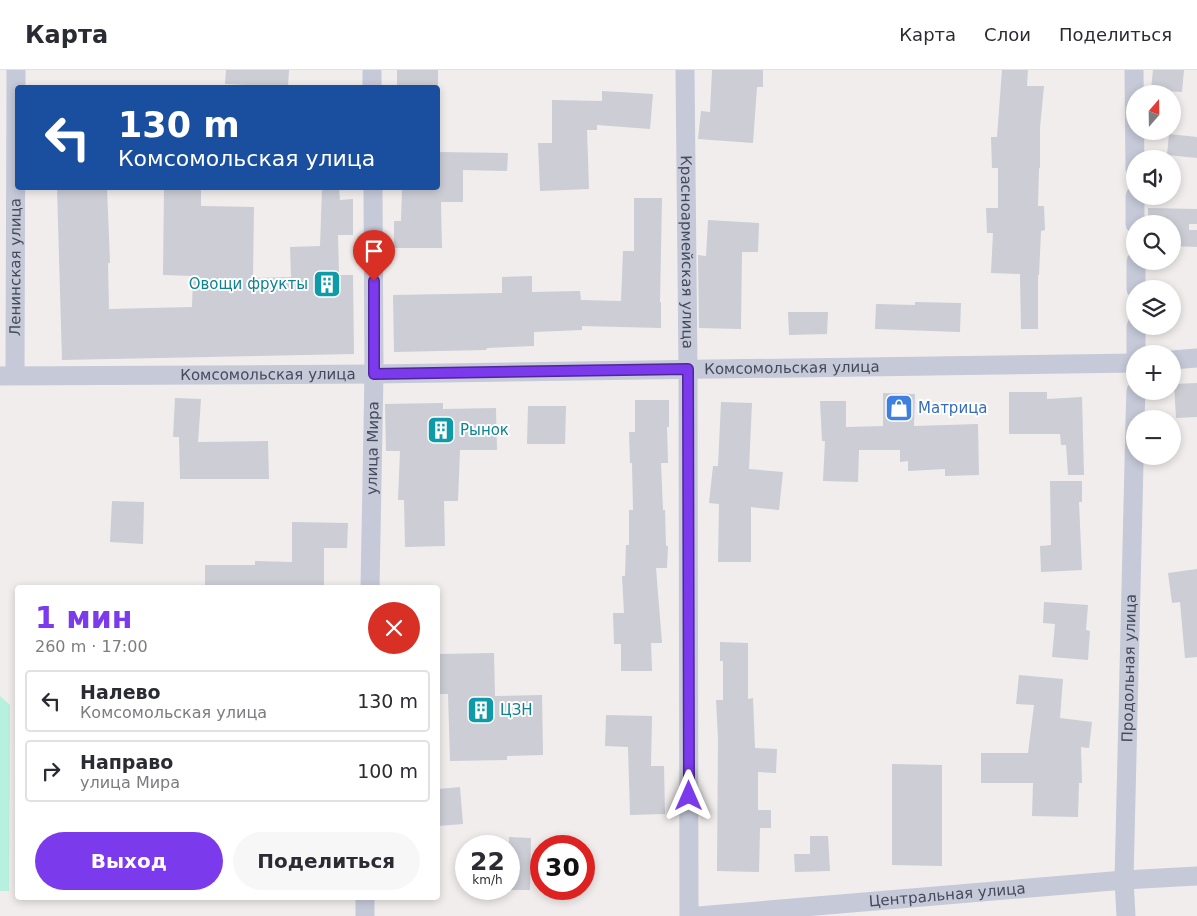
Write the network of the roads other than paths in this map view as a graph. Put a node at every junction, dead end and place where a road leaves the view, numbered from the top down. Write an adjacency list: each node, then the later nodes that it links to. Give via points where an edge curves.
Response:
1 (16, 70): 5 (street, Ленинская улица)
2 (372, 70): 6 (street)
3 (685, 70): 13 (street, Красноармейская улица)
4 (1134, 70): 8 (street)
5 (16, 85)
6 (372, 85)
7 (15, 104): 15 (street, Ленинская улица)
8 (1135, 150)
9 (373, 190): 14 (street, улица Мира)
10 (1197, 358): 11 (street)
11 (1181, 359)
12 (1126, 363): 13 (street, Комсомольская улица)
13 (688, 369): 14 (street, Комсомольская улица); 22 (street, Красноармейская улица)
14 (374, 374): 15 (street, Комсомольская улица); 17 (street, улица Мира)
15 (7, 376)
16 (1134, 465): 19 (street, Продольная улица)
17 (370, 585)
18 (1197, 876): 19 (street, Центральная улица)
19 (1124, 880): 23 (street, Центральная улица); 24 (street, Продольная улица)
20 (365, 900): 21 (street)
21 (365, 916)
22 (690, 916)
23 (698, 916)
24 (1126, 916)

